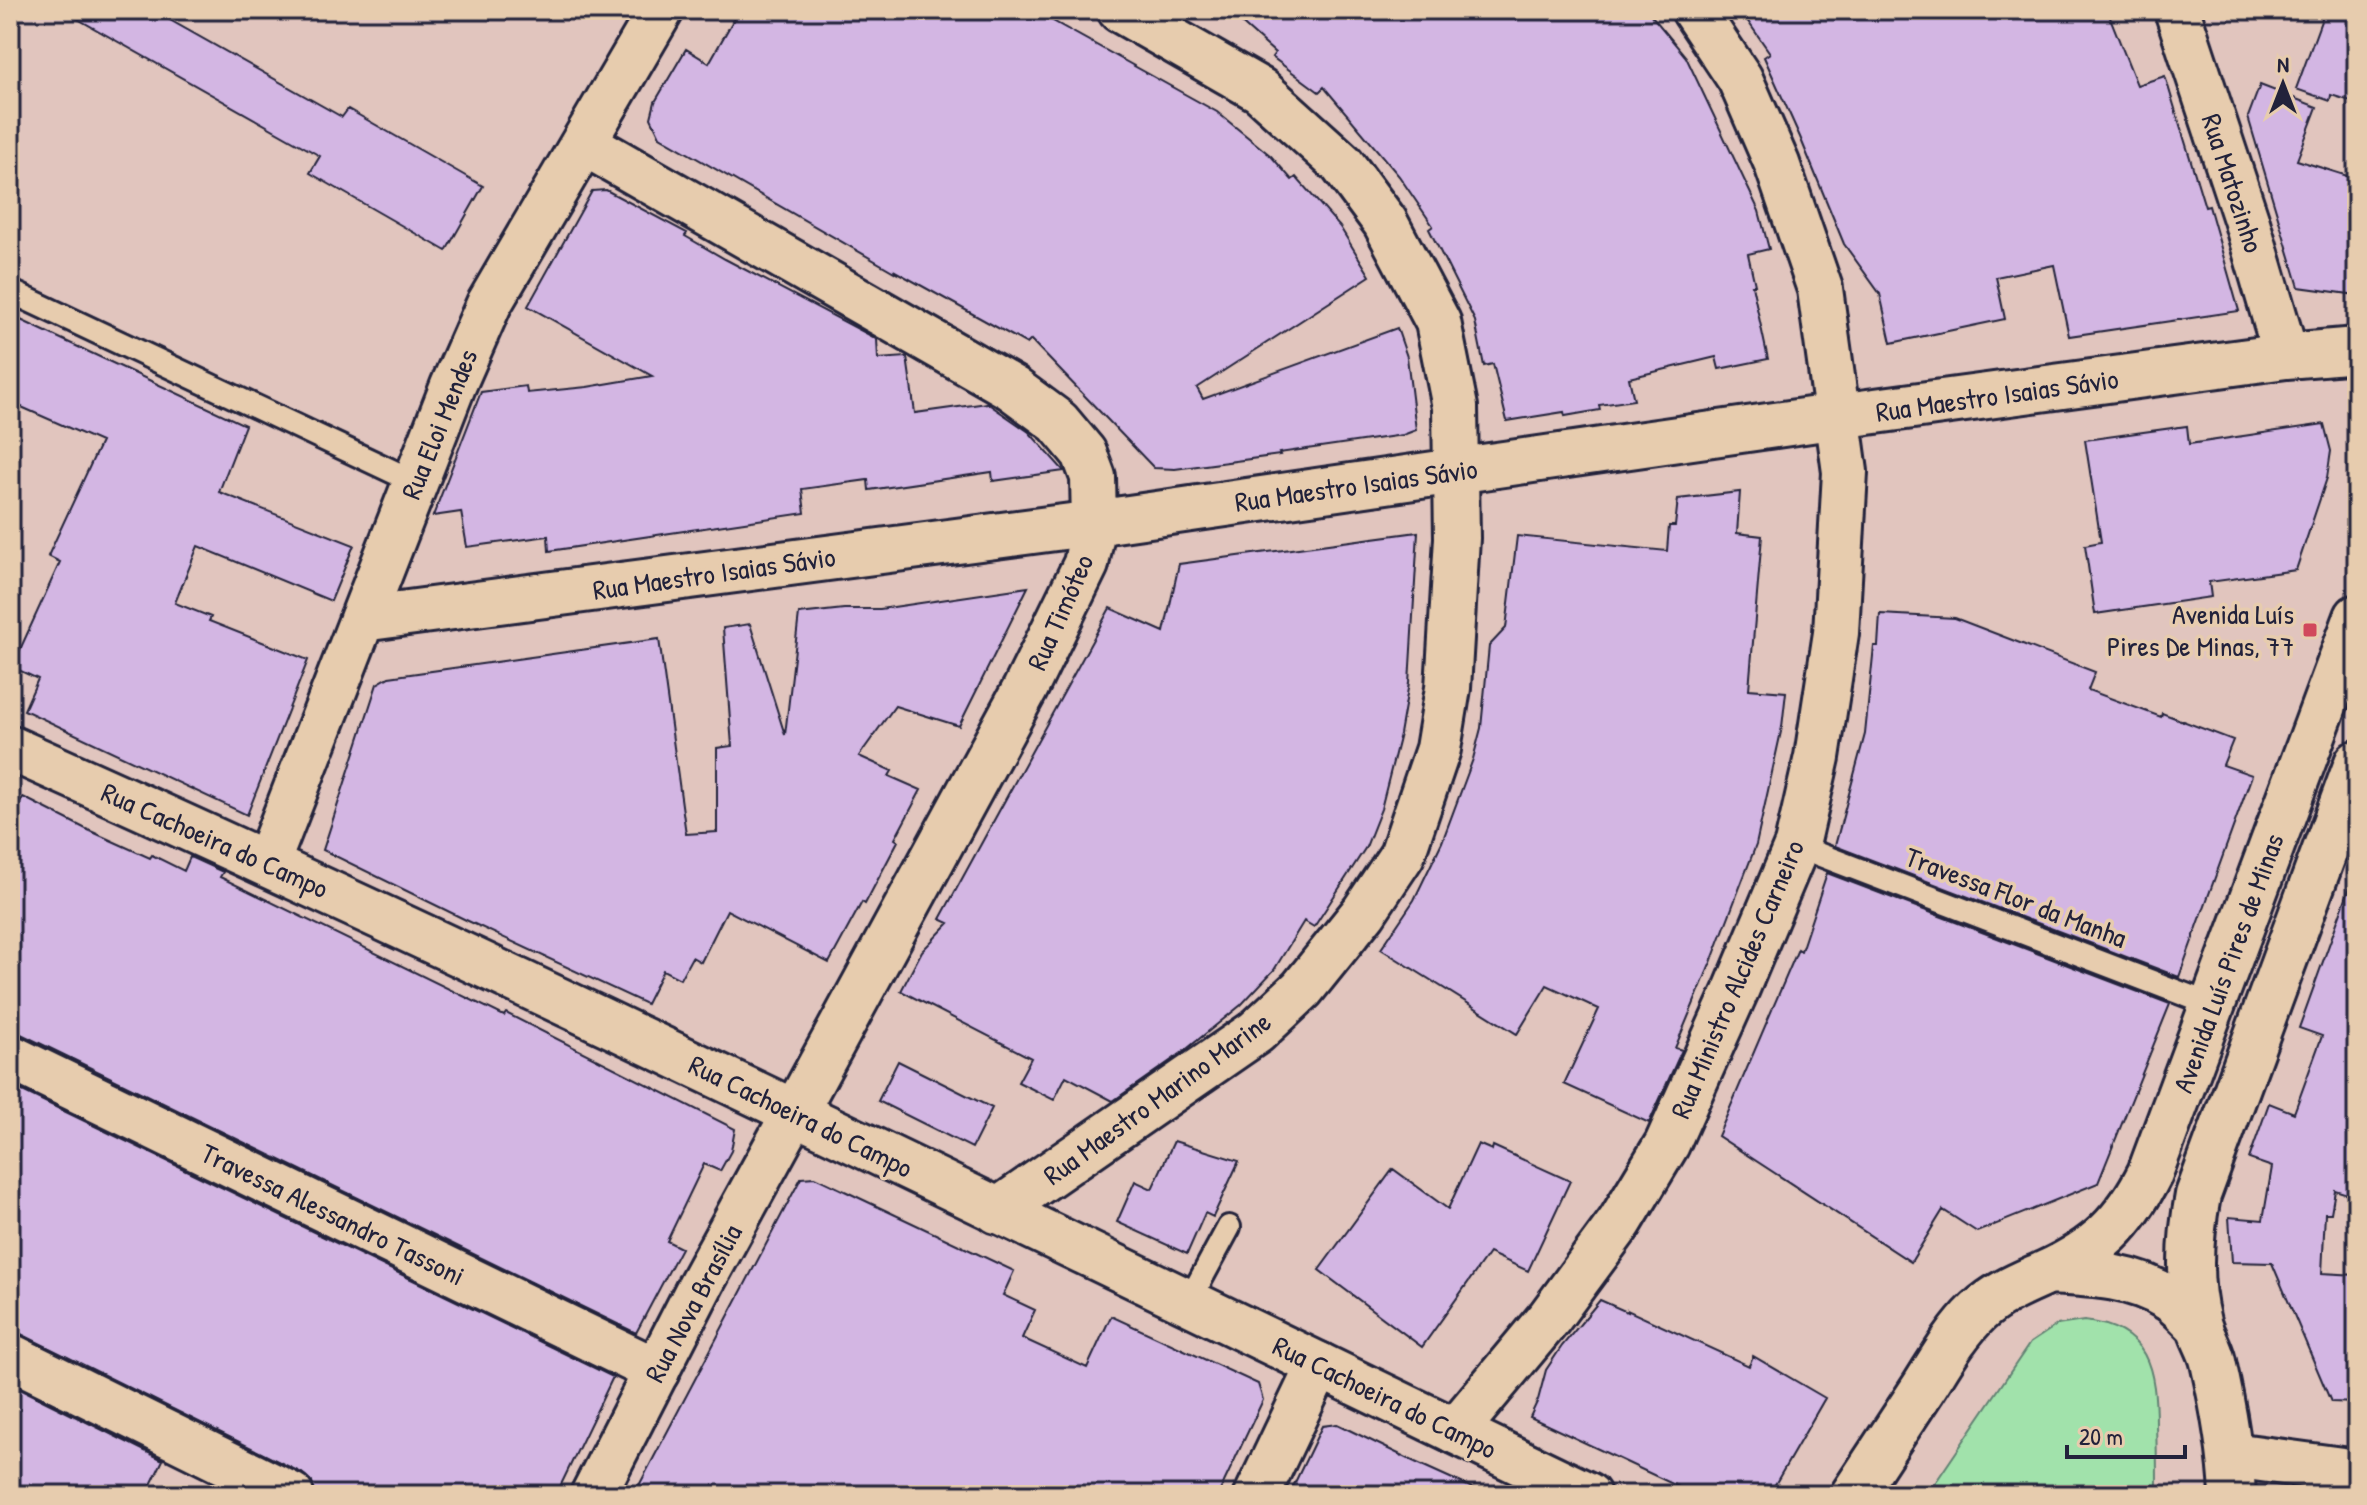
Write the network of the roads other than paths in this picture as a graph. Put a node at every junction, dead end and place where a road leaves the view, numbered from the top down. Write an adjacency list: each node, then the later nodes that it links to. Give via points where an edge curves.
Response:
1 (661, 10): 5 (street, Rua Eloi Mendes)
2 (1120, 10): 10 (street, Rua Maestro Marino Marine, via 1260,90 1342,164 1385,222 1438,322 1455,407)
3 (1694, 10): 9 (street, Rua Ministro Alcides Carneiro, via 1740,79 1777,164 1820,289)
4 (2177, 10): 8 (street, Rua Matozinho)
5 (584, 143): 11 (street, Rua Eloi Mendes, via 489,304); 12 (street, Rua Timóteo, via 1012,388 1058,422 1084,453 1093,477)
6 (10, 291): 11 (lane)
7 (2354, 352): 8 (street, Rua Maestro Isaias Sávio)
8 (2286, 356): 9 (street, Rua Maestro Isaias Sávio)
9 (1838, 416): 10 (street, Rua Maestro Isaias Sávio); 17 (street, Rua Ministro Alcides Carneiro, via 1845,472 1836,633)
10 (1456, 471): 12 (street, Rua Maestro Isaias Sávio); 22 (street, Rua Maestro Marino Marine, via 1448,688 1438,749 1402,855 1302,989 1256,1032)
11 (415, 482): 14 (street, Rua Eloi Mendes)
12 (1094, 523): 14 (street, Rua Maestro Isaias Sávio); 21 (street, Rua Timóteo, via 1086,564 1025,689)
13 (2357, 617): 19 (street, Avenida Luís Pires de Minas)
14 (362, 619): 18 (street, Rua Eloi Mendes)
15 (10, 748): 18 (street, Rua Cachoeira do Campo)
16 (2357, 763): 26 (street, Avenida Luís Pires de Minas, via 2198,1195 2190,1249)
17 (1797, 846): 19 (lane, Travessa Flor da Manha); 30 (street, Rua Ministro Alcides Carneiro, via 1667,1144 1620,1222 1550,1317)
18 (267, 863): 21 (street, Rua Cachoeira do Campo)
19 (2212, 1005): 24 (street, Avenida Luís Pires de Minas, via 2137,1200 2092,1247)
20 (10, 1057): 29 (street, Travessa Alessandro Tassoni)
21 (795, 1112): 22 (street, Rua Cachoeira do Campo); 29 (street, Rua Nova Brasília)
22 (997, 1211): 25 (street, Rua Cachoeira do Campo)
23 (1229, 1227): 25 (lane)
24 (2048, 1272): 26 (street, via 2108,1275 2140,1284 2171,1300); 37 (street, Avenida Luís Pires de Minas, via 2009,1288 1977,1312)
25 (1188, 1303): 28 (street, Rua Cachoeira do Campo)
26 (2198, 1325): 32 (street, via 2213,1361)
27 (10, 1356): 33 (street)
28 (1319, 1365): 30 (street, Rua Cachoeira do Campo); 35 (street)
29 (657, 1371): 34 (street, Rua Nova Brasília)
30 (1455, 1431): 36 (street, Rua Cachoeira do Campo)
31 (2357, 1472): 32 (street)
32 (2232, 1475)
33 (291, 1495)
34 (593, 1495)
35 (1257, 1495)
36 (1588, 1495)
37 (1853, 1495)

